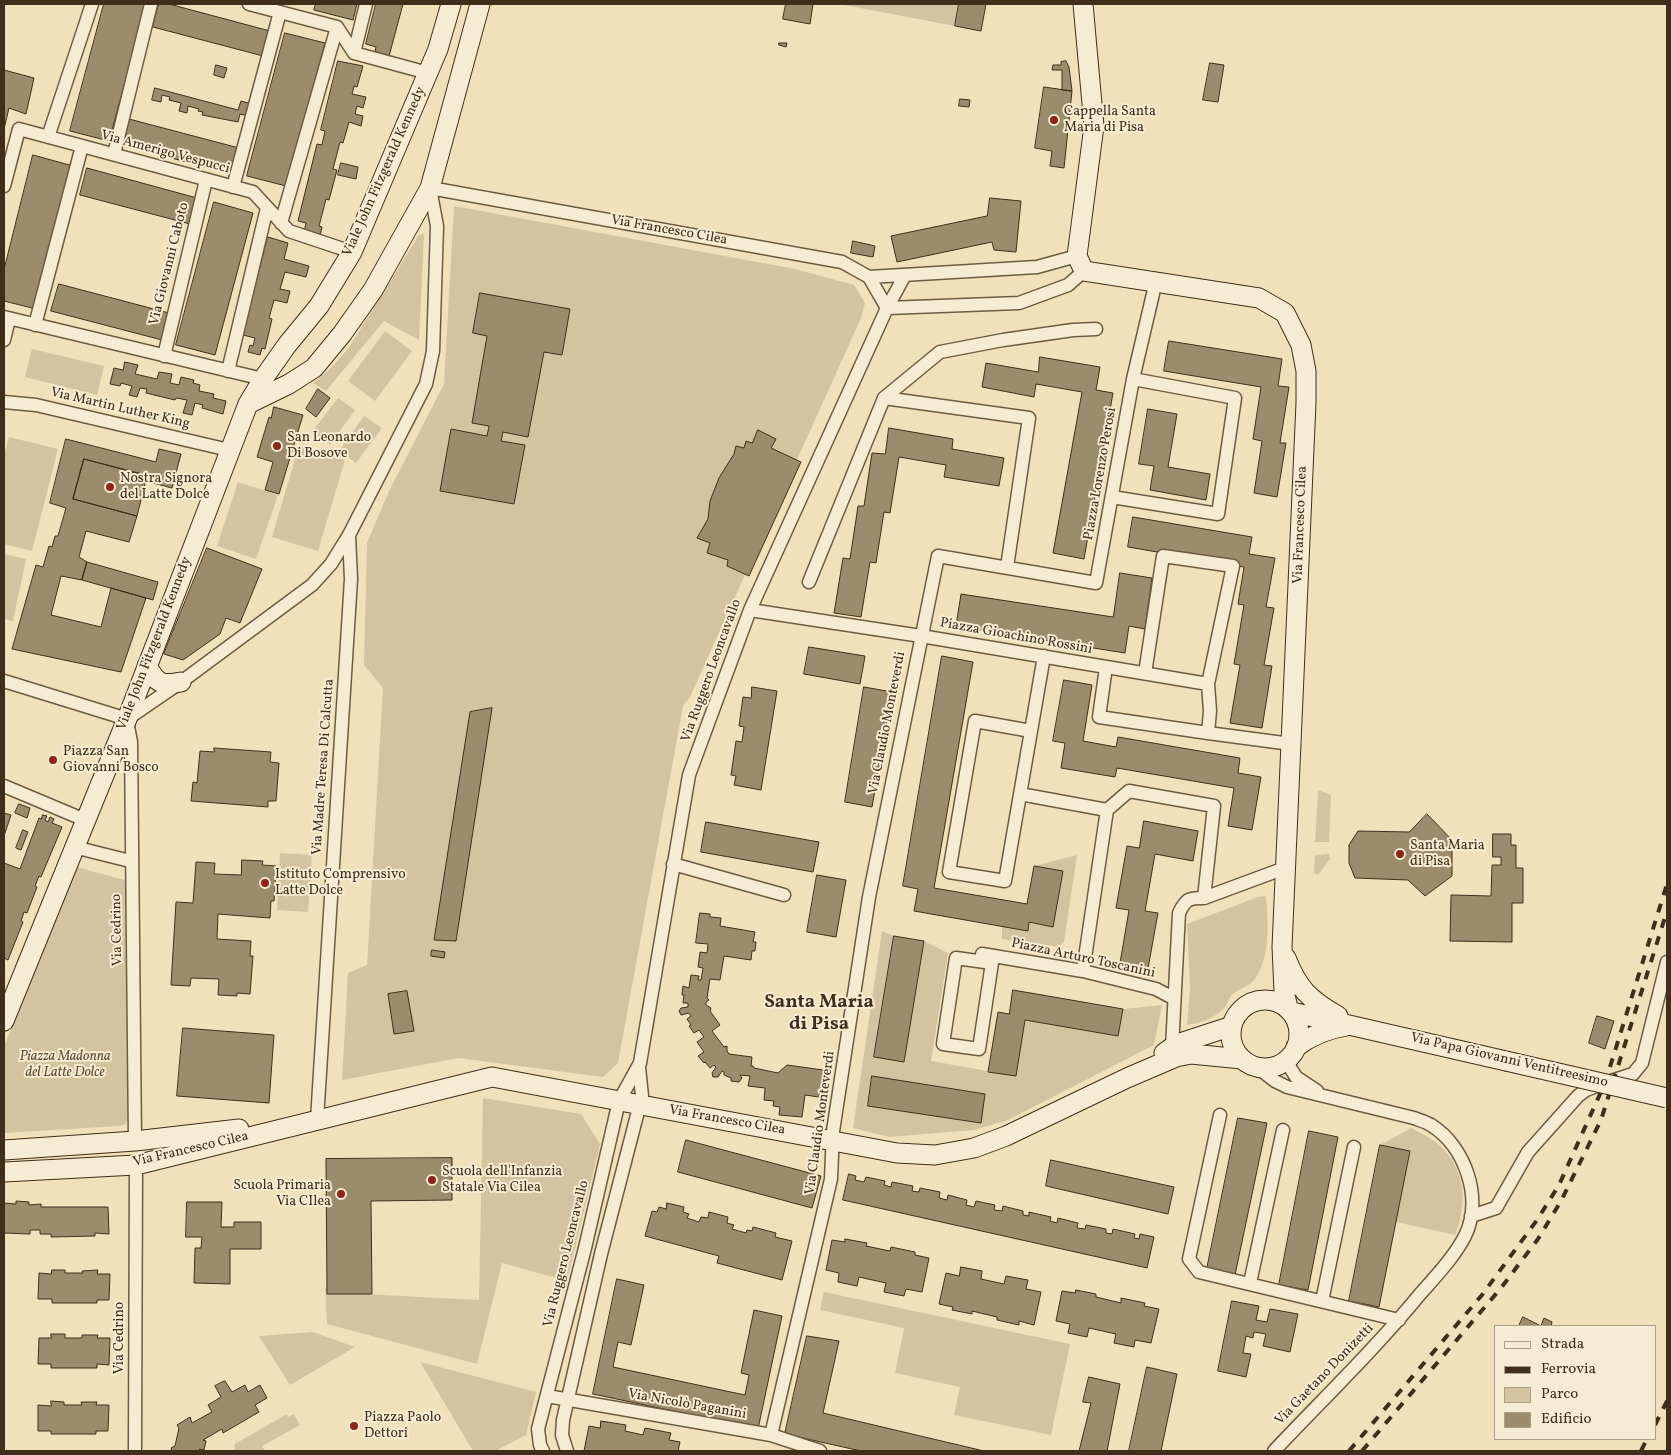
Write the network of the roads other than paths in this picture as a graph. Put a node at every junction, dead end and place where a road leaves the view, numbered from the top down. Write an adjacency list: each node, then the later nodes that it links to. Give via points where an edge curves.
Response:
1 (92, 4): 12 (street)
2 (151, 4): 14 (street)
3 (249, 4): 8 (street)
4 (366, 4): 10 (street)
5 (451, 4): 11 (street, Viale John Fitzgerald Kennedy)
6 (480, 4): 18 (street)
7 (1083, 4): 22 (street, via 1094,126)
8 (280, 12): 9 (street); 17 (street)
9 (337, 27): 10 (street); 20 (street)
10 (354, 53): 11 (street)
11 (428, 73): 21 (street, Viale John Fitzgerald Kennedy)
12 (48, 136): 13 (street); 16 (street, via 19,129)
13 (82, 146): 14 (street, Via Amerigo Vespucci); 28 (street, Via Amerigo Vespucci)
14 (114, 154): 15 (street, Via Amerigo Vespucci)
15 (206, 180): 17 (street, Via Amerigo Vespucci); 32 (street, Via Giovanni Caboto)
16 (4, 186)
17 (233, 187): 19 (street, Via Amerigo Vespucci, via 253,192)
18 (430, 188): 24 (street, Via Francesco Cilea, via 842,262); 33 (street, via 373,290); 43 (street, via 437,226 433,351 426,384)
19 (267, 208): 20 (street, Via Amerigo Vespucci); 34 (street)
20 (281, 223): 21 (street, Via Amerigo Vespucci, via 289,231)
21 (352, 252): 31 (street, Viale John Fitzgerald Kennedy, via 319,306)
22 (1081, 263): 23 (street, Via Francesco Cilea); 25 (street, Via Francesco Cilea); 26 (street, via 1068,285 1019,303)
23 (905, 275): 24 (street, Via Francesco Cilea); 26 (street)
24 (869, 277): 26 (street)
25 (1156, 281): 36 (street, Piazza Lorenzo Perosi); 58 (street, Via Francesco Cilea, via 1259,298 1284,313 1301,345 1306,371 1306,403)
26 (888, 308): 46 (street, Via Ruggero Leoncavallo)
27 (6, 318): 28 (street); 30 (street)
28 (35, 325): 32 (street)
29 (1096, 329): 38 (street, via 1003,340 940,352)
30 (4, 340)
31 (287, 345): 33 (street, via 287,363 299,370); 35 (street, Viale John Fitzgerald Kennedy)
32 (164, 356): 34 (street)
33 (314, 368): 37 (street)
34 (228, 371): 35 (street)
35 (263, 379): 37 (street); 40 (street, Viale John Fitzgerald Kennedy)
36 (1133, 379): 42 (street, Piazza Lorenzo Perosi); 42 (street, via 1235,398 1218,514)
37 (289, 384): 40 (street)
38 (884, 398): 44 (street, via 1029,418); 45 (street)
39 (4, 402): 41 (street, Via Martin Luther King, via 36,405)
40 (248, 404): 41 (street, Viale John Fitzgerald Kennedy)
41 (229, 450): 49 (street, Viale John Fitzgerald Kennedy)
42 (1112, 497): 44 (street, Piazza Lorenzo Perosi, via 1096,583)
43 (349, 535): 53 (street, via 332,564 312,585); 89 (street, Via Madre Teresa Di Calcutta, via 351,579)
44 (1007, 567): 47 (street, Piazza Lorenzo Perosi, via 938,556)
45 (809, 582)
46 (750, 610): 47 (street); 65 (street, Via Ruggero Leoncavallo, via 689,775)
47 (921, 636): 48 (street, Piazza Gioachino Rossini); 91 (street, Via Claudio Monteverdi, via 869,898)
48 (1044, 656): 50 (street, Piazza Gioachino Rossini); 56 (street)
49 (147, 666): 53 (street, via 160,683); 55 (street, Viale John Fitzgerald Kennedy)
50 (1106, 667): 51 (street, Piazza Gioachino Rossini); 57 (street, Piazza Gioachino Rossini, via 1099,717)
51 (1145, 673): 54 (street, Piazza Gioachino Rossini); 54 (street, via 1163,556 1233,566)
52 (4, 681): 55 (street)
53 (181, 682): 55 (street)
54 (1208, 684): 57 (street)
55 (127, 719): 62 (street, Viale John Fitzgerald Kennedy); 92 (street, Via Cedrino, via 131,742)
56 (1031, 731): 60 (street); 60 (street, via 975,721 949,872 1005,882)
57 (1208, 733): 58 (street, Piazza Gioachino Rossini)
58 (1292, 744): 66 (street, Via Francesco Cilea)
59 (4, 786): 62 (street)
60 (1020, 794): 61 (street)
61 (1107, 810): 68 (street, via 1128,790 1214,806); 72 (street)
62 (85, 820): 63 (street, Viale John Fitzgerald Kennedy)
63 (74, 847): 64 (street); 76 (street, Viale John Fitzgerald Kennedy)
64 (130, 860)
65 (673, 864): 67 (street); 82 (street, Via Ruggero Leoncavallo)
66 (1285, 868): 68 (street); 69 (street, Via Francesco Cilea)
67 (784, 895)
68 (1204, 898): 73 (street, via 1186,901 1178,912)
69 (1282, 948): 74 (street, Via Francesco Cilea, via 1269,986); 75 (street, Via Francesco Cilea, via 1284,991); 77 (street, via 1301,988 1316,1004)
70 (972, 960): 70 (street, Piazza Arturo Toscanini, via 956,958 943,1044 979,1049 992,963); 72 (street, Piazza Arturo Toscanini, via 974,952)
71 (1667, 962): 97 (street, via 1642,1063 1633,1074 1586,1090 1578,1096 1528,1152 1496,1208)
72 (1083, 971): 73 (street, Piazza Arturo Toscanini, via 1156,989)
73 (1173, 998): 79 (street)
74 (1260, 1000): 75 (street, via 1279,1002); 78 (street, via 1242,1008)
75 (1290, 1010): 77 (street, Via Papa Giovanni Ventitreesimo); 80 (street, via 1298,1023 1299,1035)
76 (4, 1021)
77 (1352, 1025): 80 (street, Via Papa Giovanni Ventitreesimo, via 1314,1035); 85 (street, Via Papa Giovanni Ventitreesimo, bridge)
78 (1232, 1026): 79 (street, Via Francesco Cilea); 81 (street, via 1232,1044 1236,1052)
79 (1172, 1048): 83 (street, Via Francesco Cilea)
80 (1291, 1054): 81 (street, via 1277,1066 1267,1068); 84 (street, Via Gaetano Donizetti, via 1296,1076)
81 (1250, 1063): 83 (street, Via Francesco Cilea, via 1191,1054); 84 (street, Via Gaetano Donizetti, via 1287,1087)
82 (639, 1067): 86 (street, Via Ruggero Leoncavallo); 87 (street, Via Ruggero Leoncavallo)
83 (1127, 1078): 91 (street, Via Francesco Cilea, via 974,1148 935,1155 897,1153)
84 (1323, 1096): 97 (street, Via Gaetano Donizetti, via 1431,1124 1456,1149 1464,1164 1472,1196)
85 (1667, 1098)
86 (620, 1101): 87 (street, Via Francesco Cilea); 89 (street, Via Francesco Cilea, via 492,1077); 101 (street, Via Ruggero Leoncavallo)
87 (641, 1101): 91 (street, Via Francesco Cilea); 102 (street)
88 (1220, 1115): 98 (street, Via Gaetano Donizetti, via 1189,1259 1199,1272)
89 (317, 1120): 92 (street, Via Francesco Cilea); 95 (street, Via Francesco Cilea)
90 (1283, 1130): 98 (street)
91 (832, 1140): 103 (street, Via Claudio Monteverdi, via 831,1179)
92 (135, 1141): 94 (street, Via Francesco Cilea)
93 (1354, 1147): 99 (street)
94 (4, 1150)
95 (136, 1164): 96 (street, Via Francesco Cilea); 104 (street, Via Cedrino)
96 (4, 1172)
97 (1471, 1216): 100 (street, Via Gaetano Donizetti, via 1452,1256)
98 (1250, 1284): 99 (street, Via Gaetano Donizetti)
99 (1322, 1301): 100 (street, Via Gaetano Donizetti)
100 (1399, 1320): 108 (street, Via Gaetano Donizetti)
101 (547, 1396): 102 (street, Via Nicolò Paganini); 105 (street, Via Ruggero Leoncavallo, via 538,1429)
102 (567, 1401): 103 (street, Via Nicolò Paganini); 106 (street, via 562,1435)
103 (771, 1436): 107 (street, Via Nicolò Paganini)
104 (135, 1451)
105 (543, 1451)
106 (568, 1451)
107 (820, 1451)
108 (1274, 1451)

